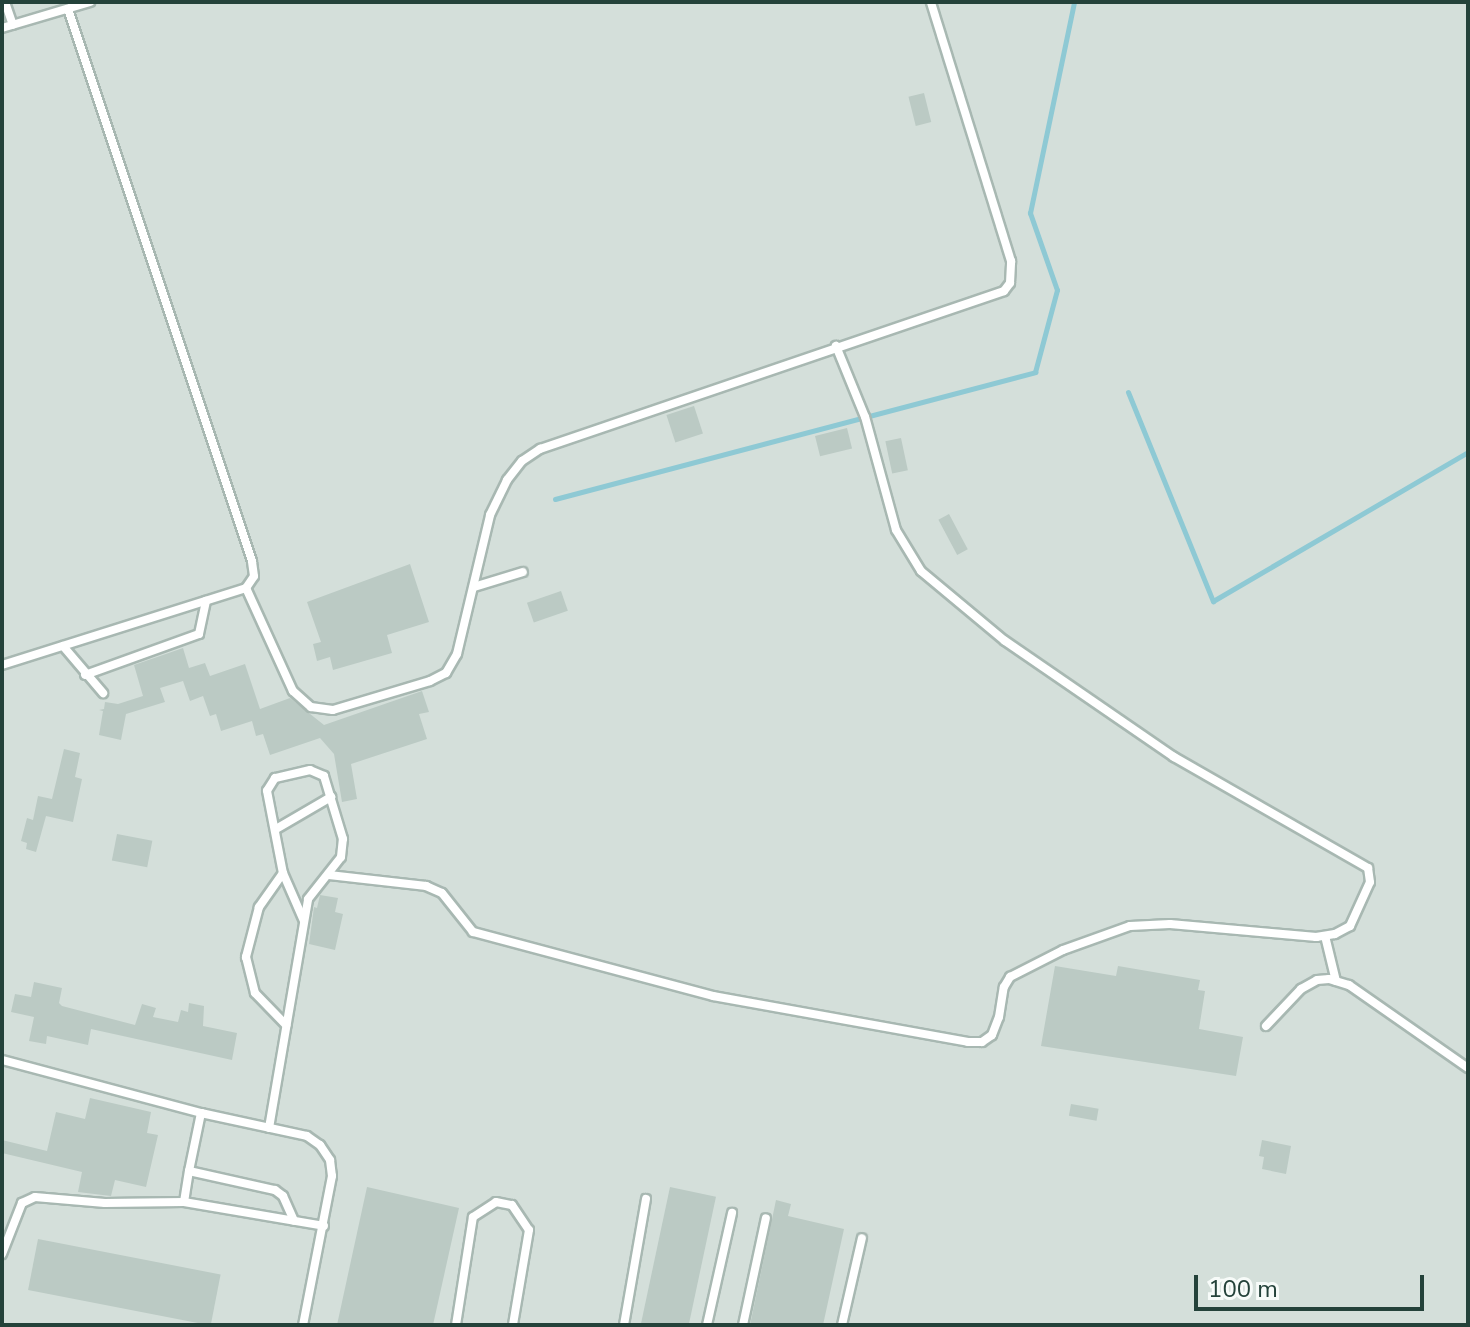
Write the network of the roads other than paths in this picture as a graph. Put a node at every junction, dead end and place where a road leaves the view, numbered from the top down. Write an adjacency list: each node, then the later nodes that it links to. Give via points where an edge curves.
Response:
1 (5, 2): 5 (lane)
2 (90, 2): 4 (lane)
3 (931, 2): 7 (lane, via 1011,261 1010,283 986,299)
4 (68, 9): 5 (lane); 10 (lane, via 252,561 254,576)
5 (13, 25): 6 (lane)
6 (2, 28)
7 (836, 346): 9 (lane, via 540,449 507,480 490,515); 21 (lane, via 865,417 896,530 921,571 1005,641 1174,757 1368,868 1370,882 1350,926)
8 (523, 572): 9 (lane)
9 (474, 587): 10 (lane, via 457,654 446,673 321,711 293,691)
10 (246, 588): 11 (lane)
11 (206, 601): 12 (lane); 14 (lane, via 199,634)
12 (63, 646): 13 (lane); 14 (lane)
13 (2, 665)
14 (85, 675): 15 (lane)
15 (103, 693)
16 (331, 797): 17 (lane); 17 (lane, via 324,776 310,770 275,778 267,791 267,807); 19 (lane, via 343,839 341,857)
17 (276, 829): 18 (lane)
18 (283, 873): 20 (lane); 23 (lane, via 259,907 246,957 255,993)
19 (329, 875): 20 (lane, via 308,899); 21 (lane, via 426,886 442,893 473,932 713,996 968,1042 992,1035 1010,977 1063,950 1130,926 1170,924)
20 (304, 921): 23 (lane)
21 (1325, 936): 22 (lane)
22 (1336, 981): 24 (lane, via 1317,980 1301,989); 26 (lane)
23 (286, 1025): 28 (lane)
24 (1266, 1026)
25 (2, 1060): 27 (lane)
26 (1468, 1068)
27 (201, 1113): 28 (lane); 29 (lane)
28 (269, 1128): 35 (lane, via 307,1136 330,1160)
29 (189, 1171): 31 (lane); 34 (lane, via 275,1190)
30 (646, 1199): 41 (lane)
31 (184, 1202): 34 (lane); 37 (lane, via 35,1197 22,1203)
32 (732, 1213): 42 (lane)
33 (766, 1218): 43 (lane)
34 (294, 1221): 35 (lane)
35 (324, 1226): 38 (lane)
36 (862, 1238): 44 (lane)
37 (2, 1254)
38 (303, 1325)
39 (456, 1325): 40 (lane, via 473,1217 496,1202 512,1205 529,1230)
40 (513, 1325)
41 (624, 1325)
42 (707, 1325)
43 (743, 1325)
44 (842, 1325)

